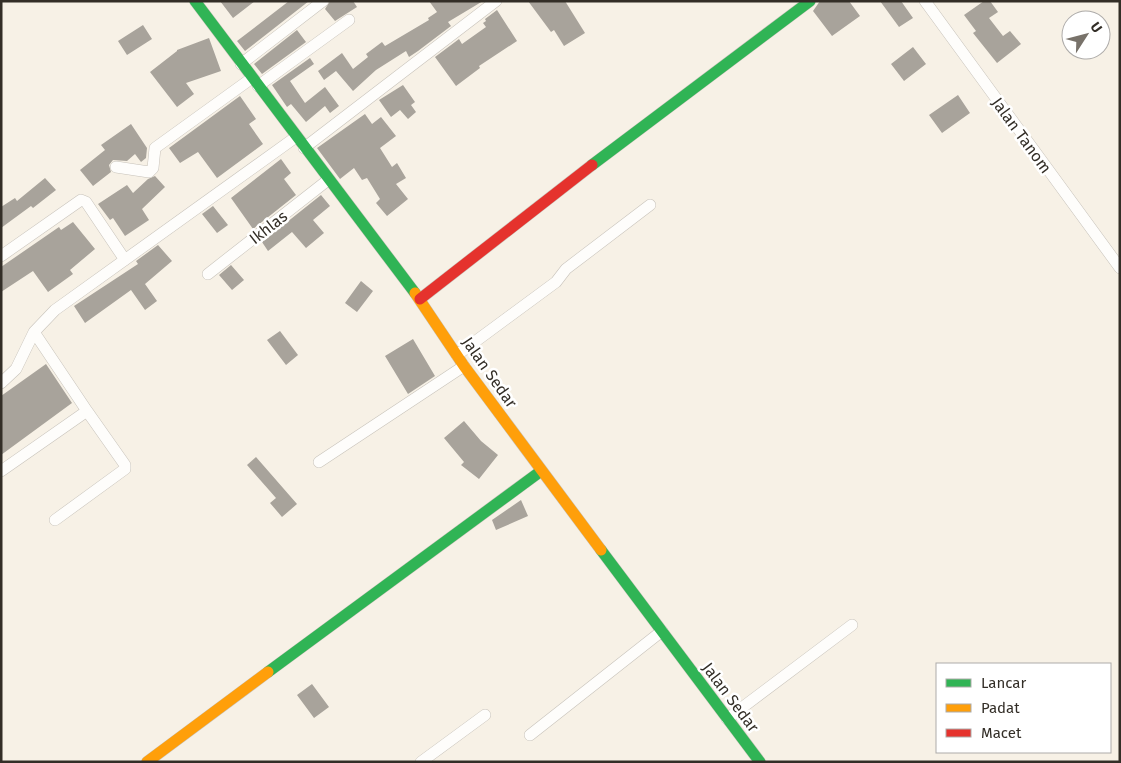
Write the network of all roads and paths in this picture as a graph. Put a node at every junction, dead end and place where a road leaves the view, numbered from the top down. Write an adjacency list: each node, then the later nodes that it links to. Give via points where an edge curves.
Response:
1 (195, 1): 7 (street, Jalan Sedar)
2 (323, 1): 7 (street)
3 (496, 1): 10 (street)
4 (810, 1): 18 (street)
5 (925, 1): 16 (street, Jalan Tanom)
6 (349, 20): 8 (street)
7 (242, 64): 8 (street, Jalan Sedar)
8 (255, 82): 9 (street, Jalan Sedar); 11 (street, via 155,148 153,168 149,172)
9 (296, 137): 10 (street, Jalan Sedar); 15 (street)
10 (304, 148): 12 (street, Jalan Sedar)
11 (116, 167)
12 (328, 180): 17 (street, Ikhlas); 18 (street, Jalan Sedar)
13 (650, 205): 20 (street, via 566,269 556,282)
14 (1, 256): 15 (street, via 81,200 86,202)
15 (125, 260): 19 (street, via 55,310)
16 (1120, 268)
17 (208, 274)
18 (420, 299): 20 (street, Jalan Sedar)
19 (34, 332): 22 (street, via 16,369); 23 (street)
20 (458, 355): 21 (street, Jalan Sedar)
21 (464, 366): 24 (street); 26 (street, Jalan Sedar)
22 (1, 383)
23 (87, 411): 25 (street); 27 (street, via 125,464 125,470)
24 (319, 462)
25 (1, 471)
26 (541, 471): 29 (street, Jalan Sedar); 33 (street)
27 (55, 520)
28 (852, 626): 31 (street)
29 (662, 631): 31 (street, Jalan Sedar); 32 (street)
30 (485, 715): 34 (street)
31 (728, 719): 35 (street, Jalan Sedar)
32 (530, 735)
33 (147, 762)
34 (421, 762)
35 (760, 762)

